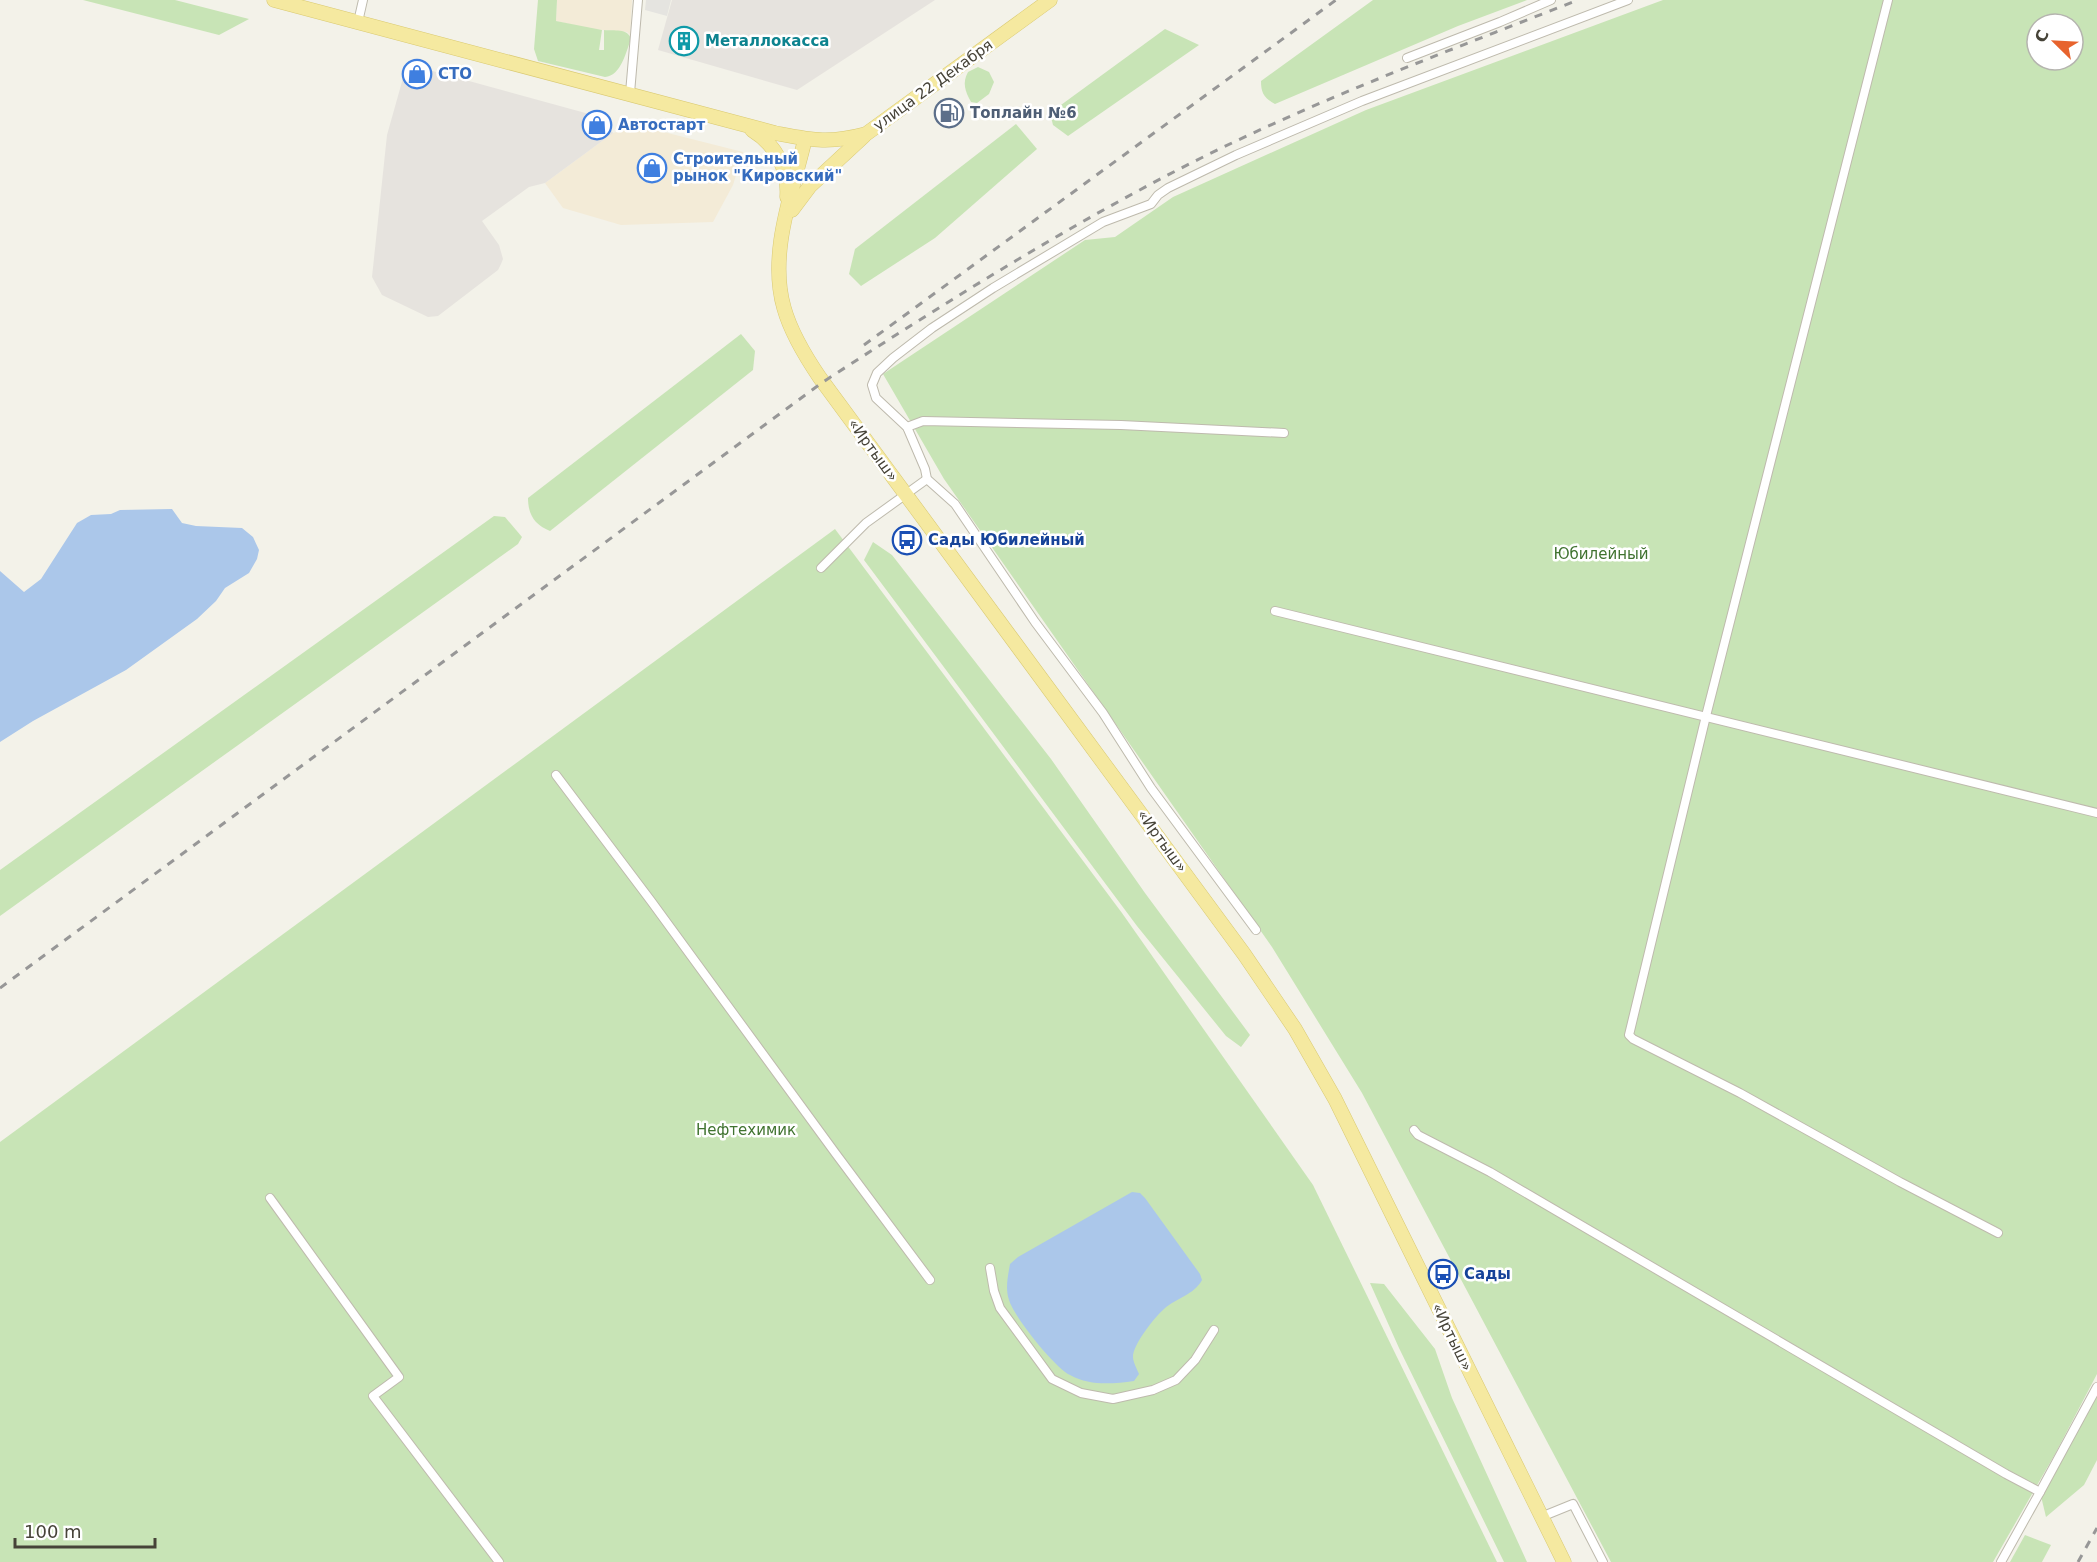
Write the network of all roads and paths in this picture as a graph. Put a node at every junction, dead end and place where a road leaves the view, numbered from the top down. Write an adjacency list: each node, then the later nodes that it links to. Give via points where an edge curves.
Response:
1 (274, 0): 8 (main road, улица 22 Декабря)
2 (363, 0): 8 (street)
3 (638, 0): 10 (street)
4 (1050, 0): 12 (main road, улица 22 Декабря)
5 (1551, 0): 9 (street)
6 (1628, 0): 15 (street, via 1362,101 1236,155 1168,188 1150,204 1103,222 932,328 877,373 872,385 876,398)
7 (1888, 0): 21 (street)
8 (358, 21): 10 (main road, улица 22 Декабря)
9 (1407, 58)
10 (630, 93): 11 (main road, улица 22 Декабря)
11 (743, 124): 13 (main road, улица 22 Декабря); 14 (main road, via 765,140 781,162 788,190)
12 (866, 135): 13 (main road, улица 22 Декабря, via 841,141); 14 (main road, via 810,186)
13 (805, 139): 14 (main road, «Иртыш»)
14 (785, 220): 18 (main road, «Иртыш», via 779,275 783,306 794,336)
15 (907, 428): 16 (street, via 923,421); 17 (street)
16 (1284, 433)
17 (927, 479): 18 (street); 24 (street, via 955,504 1151,788)
18 (905, 495): 19 (street, via 866,523); 33 (main road, «Иртыш», via 1295,1029 1335,1099)
19 (821, 568)
20 (1275, 611): 21 (street)
21 (1706, 716): 23 (street); 27 (street, via 1630,1037)
22 (556, 776): 29 (street)
23 (2097, 813)
24 (1256, 930)
25 (1413, 1130): 32 (street)
26 (270, 1198): 34 (street, via 399,1377 373,1396)
27 (1998, 1233)
28 (990, 1268): 30 (street, via 1000,1308 1052,1379 1081,1392 1113,1399 1176,1380 1195,1360)
29 (930, 1280)
30 (1214, 1330)
31 (2097, 1387): 32 (street)
32 (2040, 1492): 37 (street)
33 (1540, 1517): 35 (main road, «Иртыш»); 36 (street, via 1573,1504)
34 (499, 1562)
35 (1564, 1562)
36 (1603, 1562)
37 (2001, 1562)

